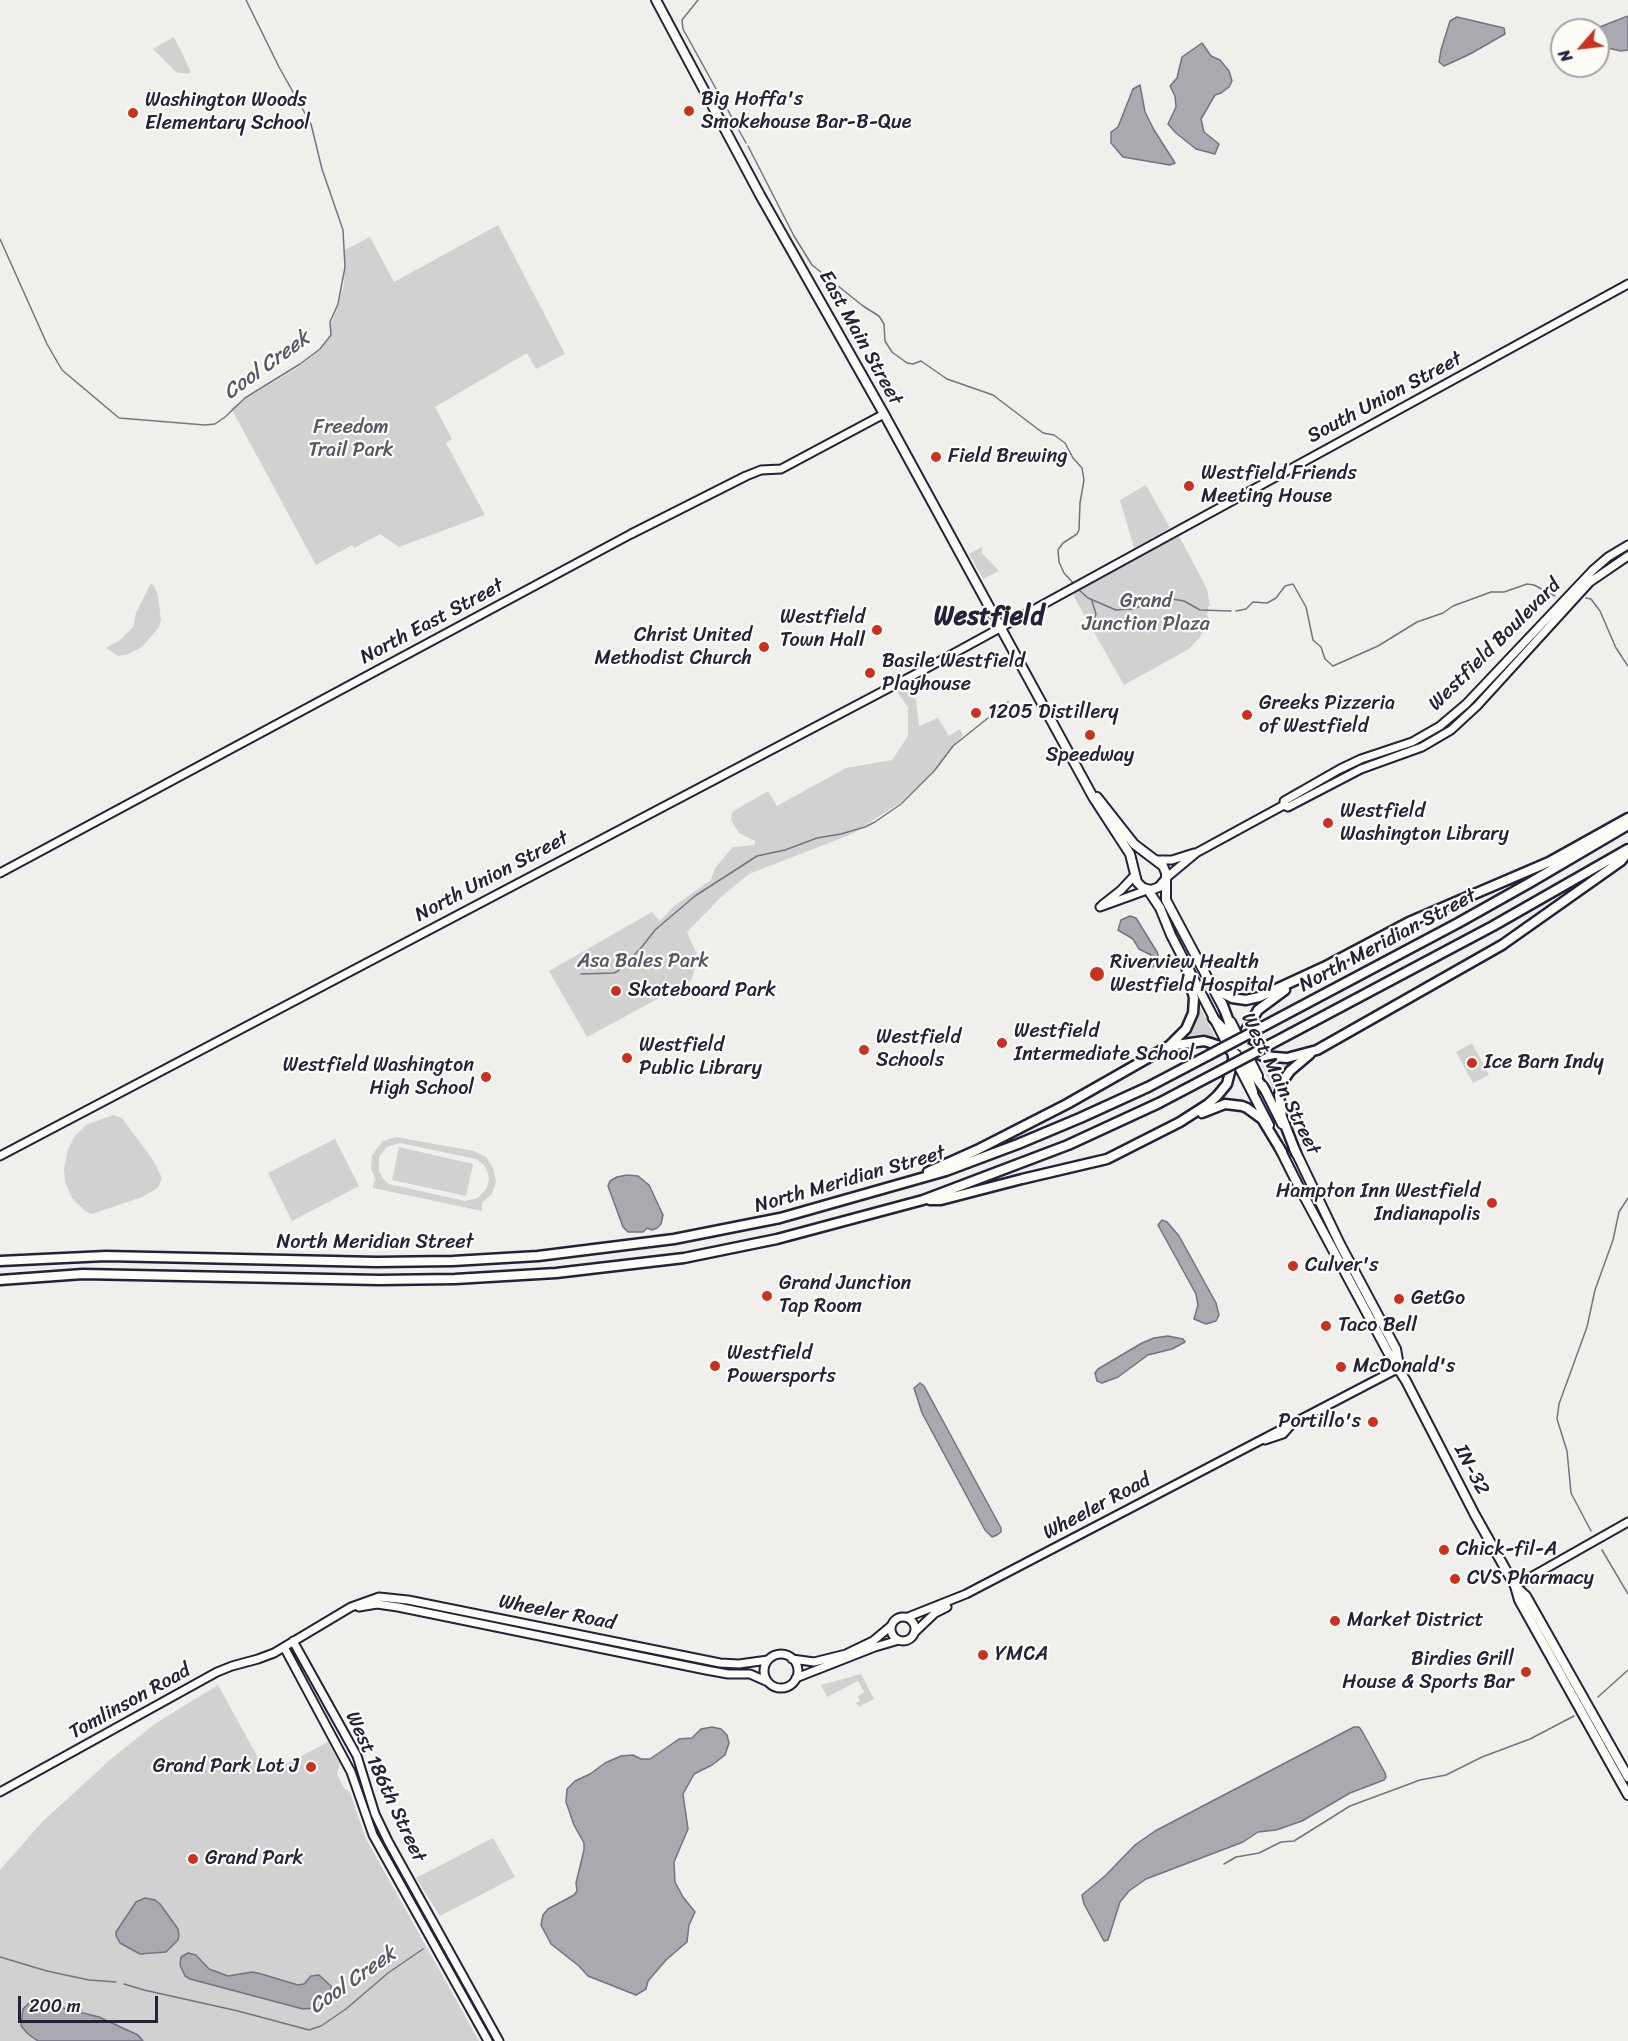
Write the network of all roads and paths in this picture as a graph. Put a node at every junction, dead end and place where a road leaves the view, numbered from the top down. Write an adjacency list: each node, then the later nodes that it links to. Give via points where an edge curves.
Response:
1 (656, 0): 3 (main road, East Main Street)
2 (1628, 284): 6 (street, South Union Street)
3 (884, 414): 6 (main road, East Main Street); 14 (street, North East Street, via 781,469 746,476 632,534)
4 (1628, 545): 8 (street, Westfield Boulevard, via 1585,578 1446,722 1412,742 1344,767 1284,801)
5 (1628, 556): 8 (street, Westfield Boulevard, via 1590,582 1451,730 1418,749 1368,766 1288,807)
6 (1001, 628): 7 (main road); 33 (street, North Union Street)
7 (1082, 776): 13 (main road, via 1134,844); 15 (main road, via 1130,854)
8 (1284, 805): 12 (street, Westfield Boulevard)
9 (1628, 818): 19 (highway, via 1549,862 1409,922)
10 (1628, 825): 34 (highway, North Meridian Street, bridge, via 1469,917 1148,1087 1059,1127)
11 (1628, 851): 26 (highway, via 1621,861 1502,945); 35 (highway, North Meridian Street, bridge, via 1148,1108 1011,1168)
12 (1196, 853): 13 (street, Westfield Boulevard); 16 (street, Westfield Boulevard)
13 (1156, 860): 15 (main road, via 1143,861); 16 (main road, via 1164,866)
14 (0, 873)
15 (1135, 874): 17 (main road, via 1138,884); 17 (street, via 1100,907)
16 (1165, 879): 17 (main road, via 1158,888); 20 (main road, West Main Street, via 1166,900)
17 (1148, 890): 18 (main road, West Main Street)
18 (1186, 966): 22 (main road, West Main Street); 24 (highway, via 1194,998 1193,1013 1186,1029)
19 (1305, 976): 20 (highway, via 1246,1000 1229,997); 25 (highway, via 1258,1010 1246,1030)
20 (1212, 985): 21 (main road, West Main Street)
21 (1222, 1003): 23 (highway); 25 (main road, West Main Street)
22 (1213, 1018): 23 (highway); 27 (main road, West Main Street)
23 (1233, 1040): 25 (highway); 27 (highway)
24 (1169, 1046): 27 (highway, via 1204,1041); 34 (highway, via 1067,1104)
25 (1244, 1048): 26 (highway, via 1275,1059); 27 (highway); 28 (main road, West Main Street)
26 (1317, 1050): 32 (highway, via 1292,1067 1279,1095)
27 (1235, 1054): 28 (highway); 29 (highway); 30 (highway, via 1229,1079 1217,1096)
28 (1265, 1090): 32 (main road, West Main Street)
29 (1253, 1092): 31 (main road, West Main Street)
30 (1180, 1122): 31 (highway, via 1225,1104 1242,1106 1262,1119); 35 (highway, via 1098,1162 941,1200)
31 (1282, 1152): 38 (main road, West Main Street)
32 (1296, 1153): 38 (main road, West Main Street, via 1396,1349)
33 (0, 1156)
34 (914, 1180): 36 (highway, North Meridian Street, via 780,1218 706,1234 538,1256 377,1262 106,1256)
35 (923, 1200): 37 (highway, North Meridian Street, via 716,1252 556,1273 379,1280 83,1274)
36 (0, 1261)
37 (0, 1280)
38 (1399, 1368): 40 (main road, IN-32); 41 (street, Wheeler Road)
39 (1628, 1522): 40 (street)
40 (1515, 1586): 53 (main road, IN-32, via 1526,1596); 55 (main road, IN-32, via 1519,1600)
41 (966, 1594): 43 (street, Wheeler Road); 45 (street, Wheeler Road, via 935,1613)
42 (343, 1612): 47 (street, Wheeler Road); 50 (street, Wheeler Road, via 364,1600 393,1597 720,1663); 52 (street, Wheeler Road, via 387,1605 706,1670 750,1674)
43 (908, 1617): 44 (street, via 896,1618); 45 (street)
44 (891, 1626): 46 (street, via 892,1634); 49 (street, via 873,1641 846,1654 814,1662)
45 (915, 1632): 46 (street, via 907,1640)
46 (899, 1640): 51 (street)
47 (293, 1641): 48 (street, Wheeler Road); 56 (street, West 186th Street, via 357,1756 380,1825)
48 (282, 1648): 54 (street, Tomlinson Road, via 217,1672); 57 (street, West 186th Street, via 351,1772 368,1825)
49 (792, 1659): 50 (street, via 779,1654); 51 (street, via 798,1670)
50 (768, 1660): 52 (street, via 764,1671)
51 (796, 1678): 52 (street, via 782,1688)
52 (768, 1682)
53 (1628, 1777)
54 (0, 1792)
55 (1628, 1795)
56 (409, 1879): 57 (street); 59 (street, West 186th Street)
57 (400, 1884): 58 (street, West 186th Street)
58 (488, 2041)
59 (499, 2041)

